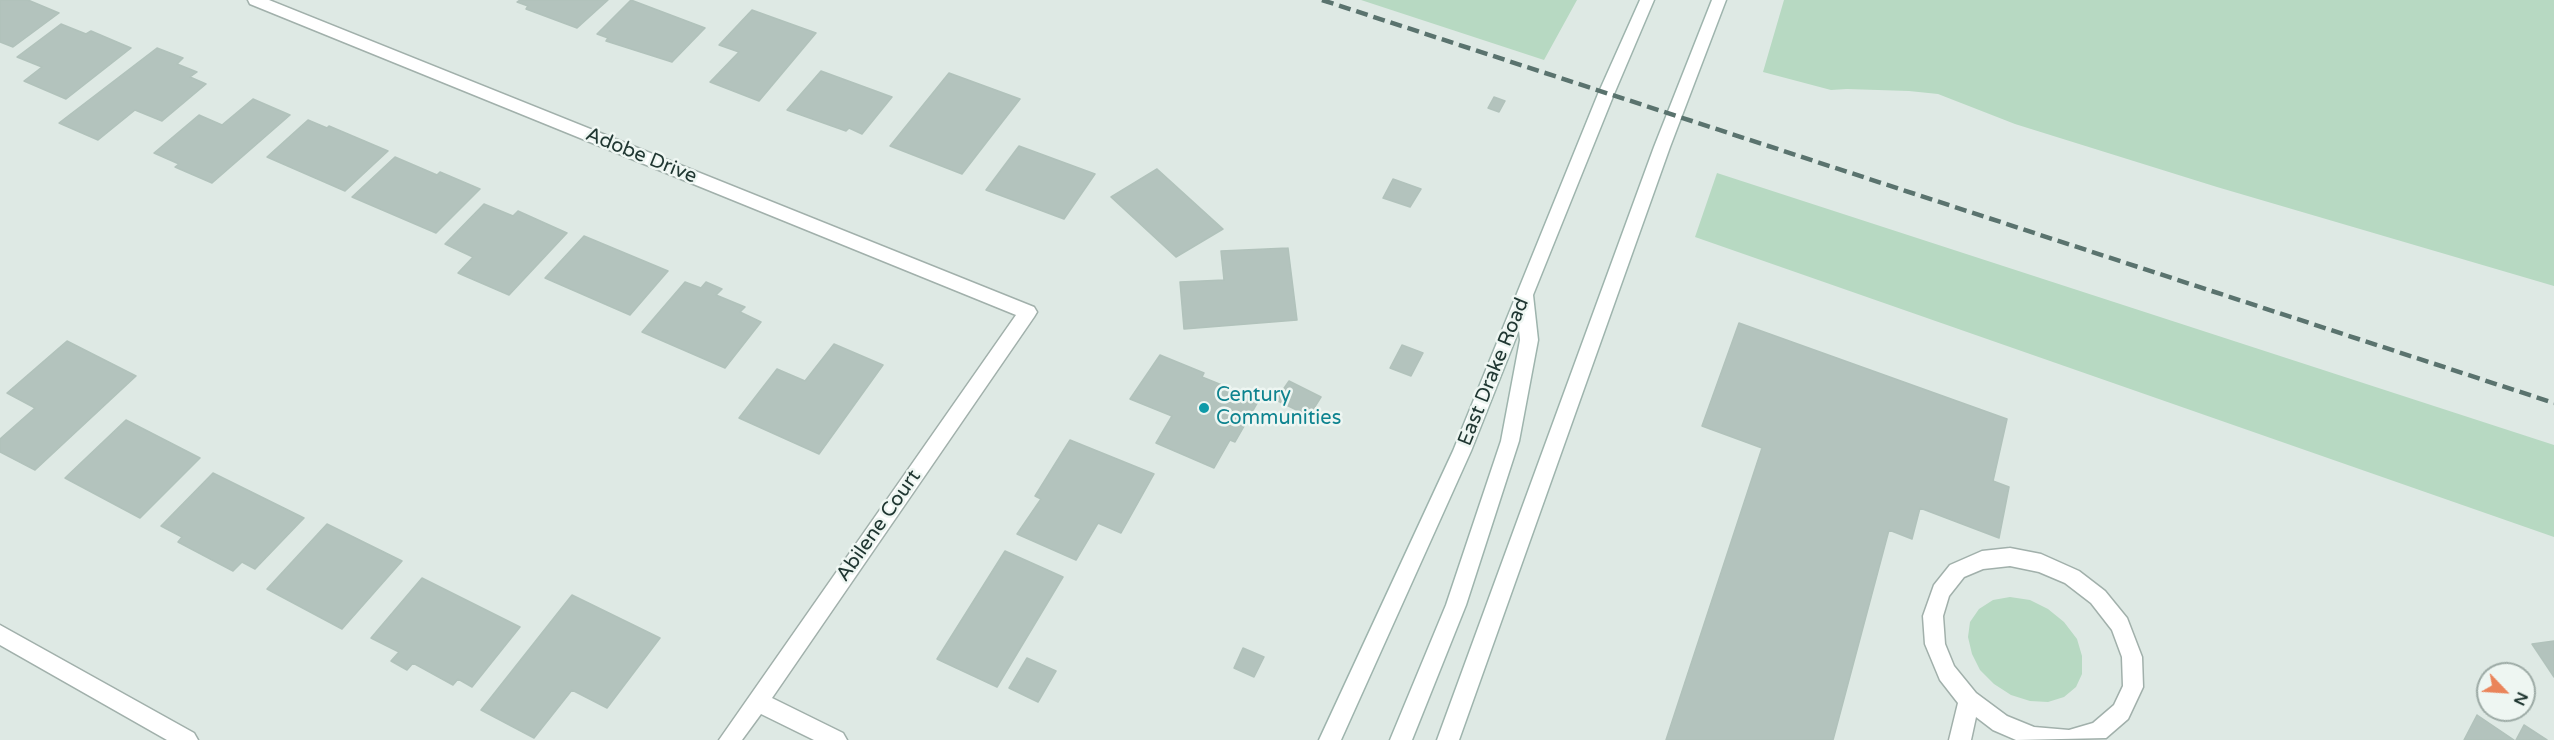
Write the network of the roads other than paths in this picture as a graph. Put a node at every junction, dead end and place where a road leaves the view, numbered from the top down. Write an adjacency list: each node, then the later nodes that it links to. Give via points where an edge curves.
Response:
1 (255, 0): 5 (main road, Adobe Drive)
2 (1647, 0): 4 (main road, East Drake Road)
3 (1719, 0): 14 (main road)
4 (1525, 293): 12 (main road, East Drake Road, via 1462,451); 13 (main road, via 1529,340 1510,441 1456,605)
5 (1028, 312): 8 (main road, Abilene Court)
6 (0, 633): 9 (main road)
7 (1969, 700): 7 (main road, via 2000,723 2034,737 2069,740 2099,731 2121,712 2133,687 2132,657 2120,625 2098,597 2072,577 2042,563 2010,557 1982,560 1957,571 1941,591 1933,616 1935,644 1947,673); 15 (main road)
8 (757, 701): 10 (main road, Abilene Court); 11 (main road)
9 (187, 740)
10 (730, 740)
11 (836, 740)
12 (1330, 740)
13 (1401, 740)
14 (1448, 740)
15 (1960, 740)

